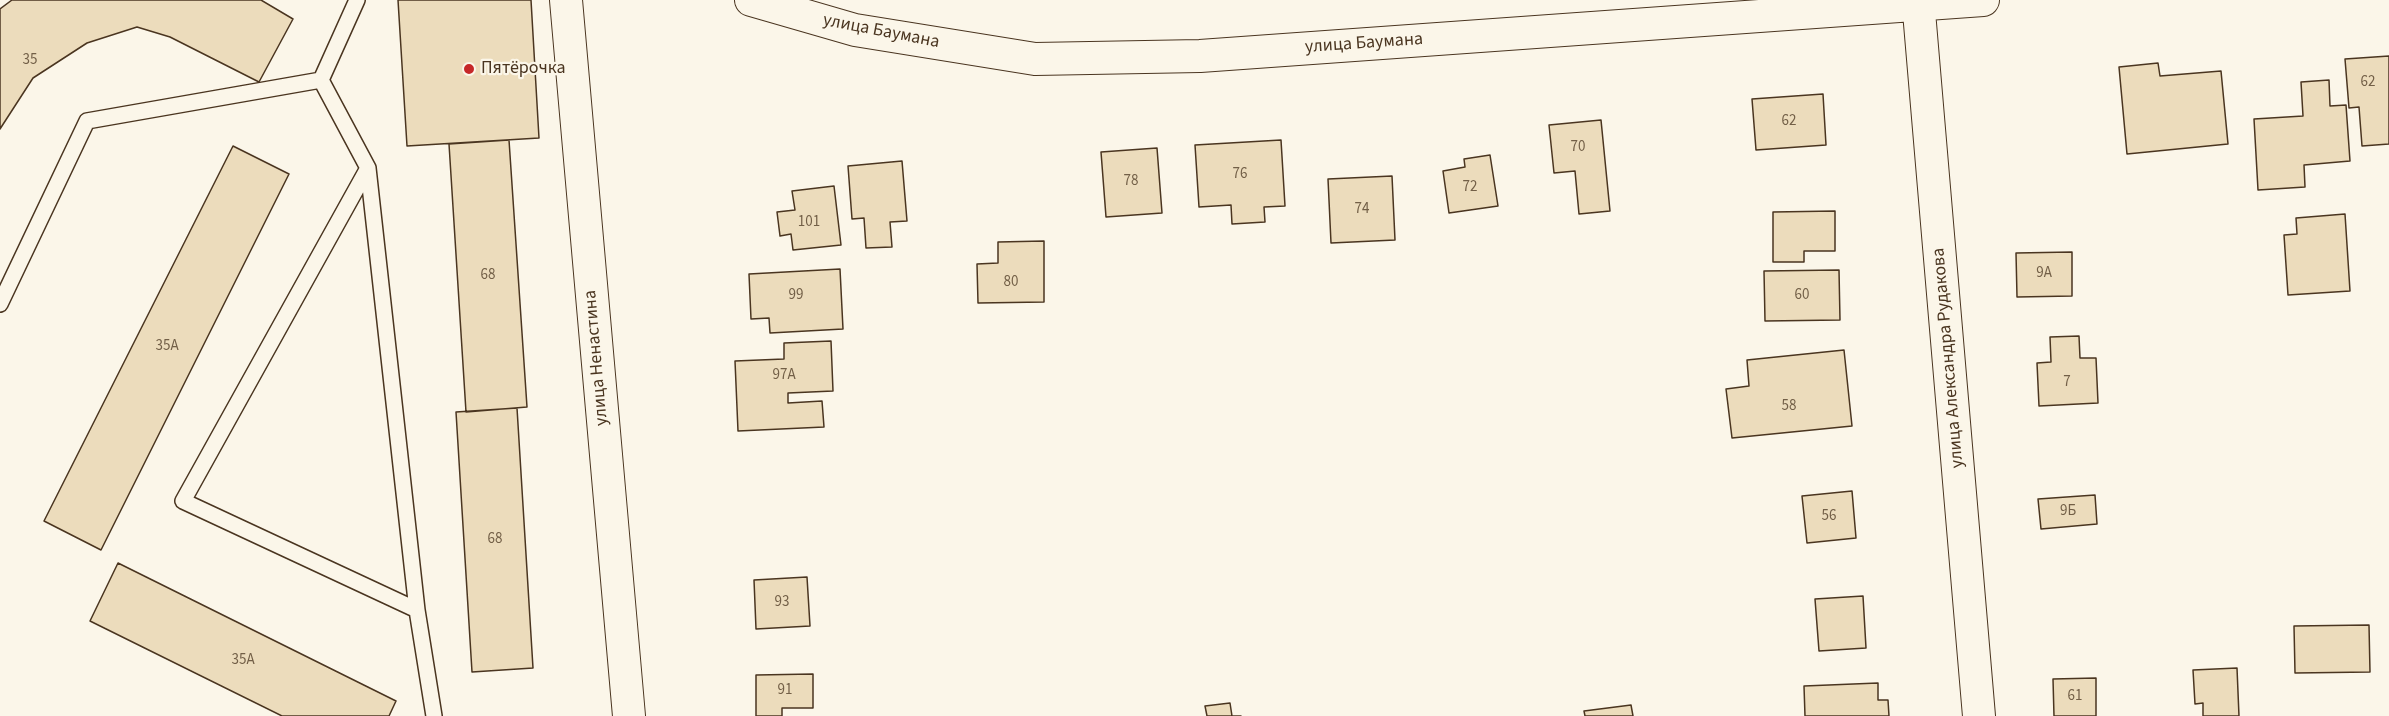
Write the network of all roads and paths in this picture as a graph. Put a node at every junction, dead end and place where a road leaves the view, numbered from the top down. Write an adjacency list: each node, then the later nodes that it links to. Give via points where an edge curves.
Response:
1 (357, 0): 6 (lane)
2 (566, 0): 11 (street, улица Ненастина)
3 (751, 0): 5 (street, улица Баумана, via 855,30 1035,59 1200,56)
4 (1983, 0): 5 (street, улица Баумана)
5 (1919, 3): 12 (street, улица Александра Рудакова)
6 (321, 80): 7 (lane); 8 (lane, via 87,121)
7 (368, 168): 9 (lane); 9 (lane, via 183,501)
8 (0, 304)
9 (417, 610): 10 (lane)
10 (434, 716)
11 (629, 716)
12 (1979, 716)

